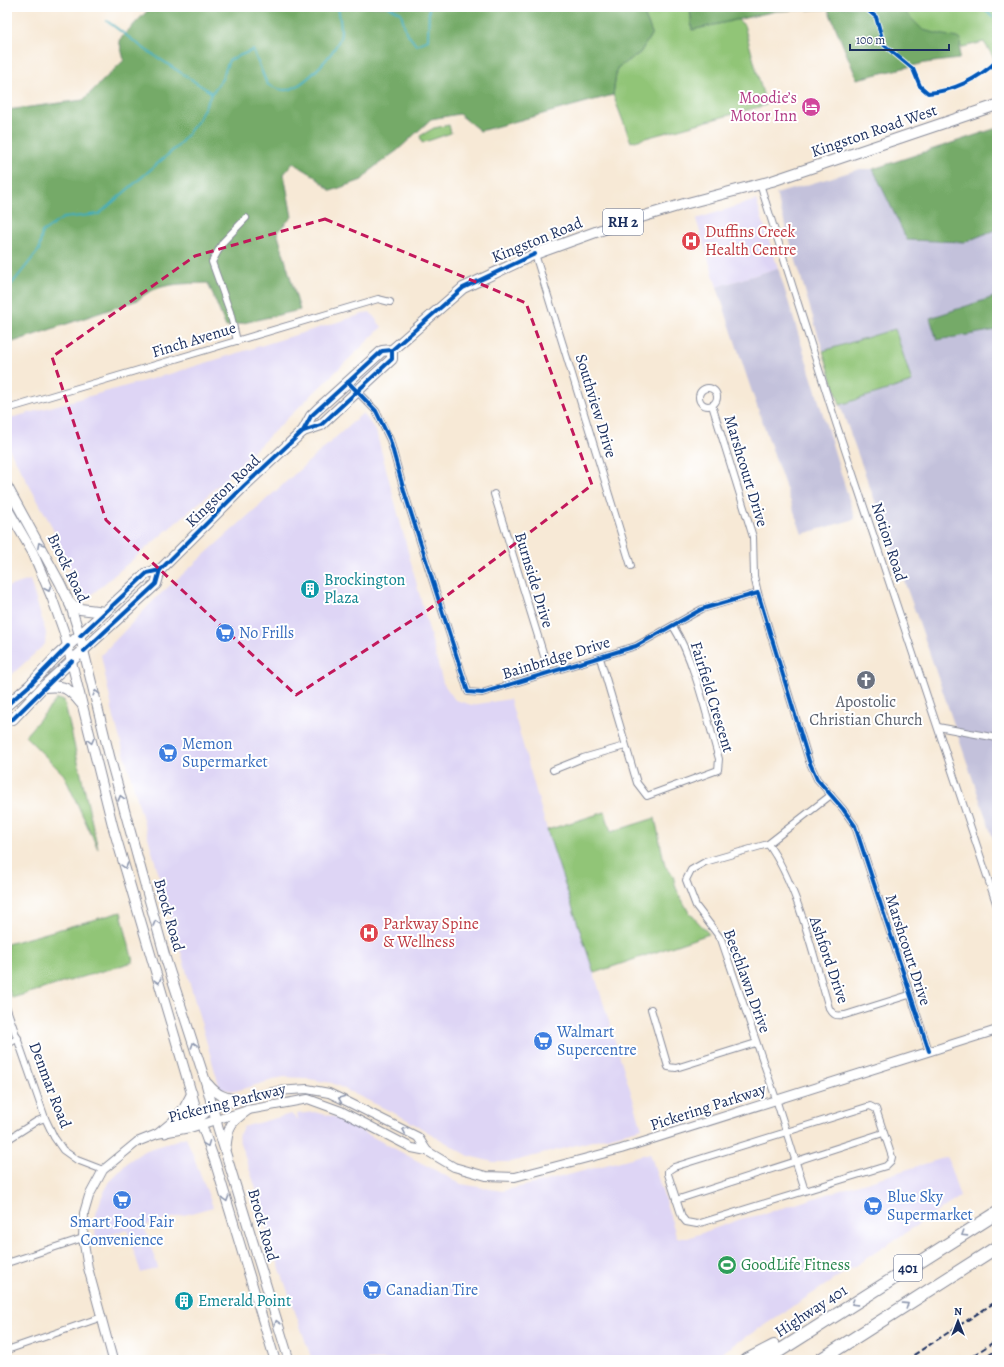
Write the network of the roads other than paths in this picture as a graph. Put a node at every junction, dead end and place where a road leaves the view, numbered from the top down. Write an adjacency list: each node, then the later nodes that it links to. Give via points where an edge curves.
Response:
1 (997, 105): 2 (main road, Kingston Road West / RH 2)
2 (760, 184): 4 (main road, Kingston Road / RH 2, via 615,224); 32 (street, Notion Road, via 836,423)
3 (246, 218): 6 (street, via 224,242 212,262)
4 (535, 254): 7 (main road, Kingston Road / RH 2, via 463,288); 16 (street, Southview Drive)
5 (390, 302): 6 (street, Finch Avenue, via 378,299)
6 (237, 340): 11 (street, Finch Avenue)
7 (392, 350): 8 (main road, Kingston Road / RH 2, via 382,351); 9 (main road, Kingston Road / RH 2, via 392,358)
8 (348, 382): 9 (street, Bainbridge Drive); 12 (main road, Kingston Road / RH 2, via 311,416)
9 (356, 391): 12 (main road, Kingston Road / RH 2, via 321,425); 27 (street, Bainbridge Drive, via 376,411 390,440 468,692 482,693)
10 (712, 406): 18 (street, Marshcourt Drive, via 753,537 754,576)
11 (7, 410)
12 (303, 431): 17 (main road, Kingston Road / RH 2)
13 (7, 486): 19 (main road, Brock Road, one-way to 13)
14 (494, 494): 27 (street, Burnside Drive)
15 (7, 508): 23 (main road, Brock Road, one-way to 23, via 33,554 52,598)
16 (632, 566)
17 (160, 570): 20 (main road, Kingston Road / RH 2, via 147,573); 24 (main road, Kingston Road, via 156,584)
18 (758, 593): 21 (street, Bainbridge Drive, via 702,609); 36 (street, via 809,761 817,779)
19 (70, 604): 20 (main road, via 80,609); 22 (main road, Brock Road)
20 (105, 612): 22 (main road, Kingston Road / RH 2)
21 (673, 626): 25 (street, Bainbridge Drive, via 636,646); 34 (street, Fairfield Crescent, via 685,648 693,672 718,759 718,770 647,796 637,783)
22 (80, 636): 23 (main road, Kingston Road / RH 2); 24 (main road, Brock Road)
23 (68, 646): 26 (main road, Brock Road); 30 (main road, Kingston Road / RH 2, via 30,686)
24 (84, 651): 26 (main road, Kingston Road); 39 (main road, Brock Road, one-way to 24, via 110,758)
25 (600, 658): 27 (street, Bainbridge Drive); 34 (street, Fairfield Crescent)
26 (72, 661): 28 (main road, Kingston Road); 29 (main road, Brock Road)
27 (549, 672)
28 (44, 687): 29 (main road, via 64,686); 31 (main road, Kingston Road, via 12,719)
29 (81, 703): 40 (main road, Brock Road, one-way to 40, via 113,827)
30 (7, 705)
31 (7, 720)
32 (938, 727): 33 (street); 38 (street, Notion Road)
33 (997, 738)
34 (625, 746): 35 (street)
35 (553, 770)
36 (831, 795): 37 (street, Beechlawn Drive); 41 (street, Marshcourt Drive, via 855,826)
37 (768, 844): 41 (street, Ashford Drive, via 780,860 797,904 833,1014 845,1014); 46 (street, Beechlawn Drive, via 705,862 691,870 686,880 696,906 721,939)
38 (997, 906)
39 (166, 960): 40 (main road); 49 (main road, Brock Road, one-way to 39)
40 (153, 964): 50 (main road, Brock Road, one-way to 50)
41 (909, 995): 48 (street, Marshcourt Drive)
42 (7, 1009): 45 (street, Denmar Road)
43 (651, 1009): 46 (street, via 668,1066 676,1068)
44 (997, 1030): 48 (street, Pickering Parkway)
45 (18, 1038): 47 (street); 56 (street, Denmar Road)
46 (756, 1043): 52 (street, Beechlawn Drive)
47 (7, 1045)
48 (928, 1051): 52 (street, Pickering Parkway)
49 (206, 1083): 51 (main road, via 225,1098); 53 (main road, Brock Road)
50 (192, 1093): 57 (main road, Brock Road); 58 (main road)
51 (239, 1100): 53 (street, Pickering Parkway); 55 (street, Pickering Parkway, one-way to 51, via 329,1094 307,1089 277,1091)
52 (776, 1100): 61 (street, Beechlawn Drive); 66 (street, Pickering Parkway, via 621,1149 515,1177 486,1176 454,1167)
53 (212, 1107): 57 (main road); 59 (main road, Brock Road)
54 (248, 1110): 59 (street, Pickering Parkway); 60 (street, Pickering Parkway, via 308,1099 342,1111); 65 (main road, via 232,1122 227,1131)
55 (376, 1116): 60 (street); 66 (street, Pickering Parkway, one-way to 55, via 418,1137)
56 (45, 1118): 64 (street); 68 (street, Denmar Road, via 63,1150 77,1160)
57 (199, 1118): 58 (street, Pickering Parkway); 59 (street, Pickering Parkway); 62 (main road); 80 (main road, Brock Road, one-way to 80, via 215,1162)
58 (174, 1120): 62 (street, Pickering Parkway)
59 (216, 1121): 65 (main road, Brock Road)
60 (372, 1126): 66 (street, Pickering Parkway, via 412,1148)
61 (787, 1132): 63 (street, via 870,1106 876,1109); 67 (street, Beechlawn Drive); 70 (street, via 674,1167 668,1171)
62 (161, 1133): 68 (street, Pickering Parkway, via 137,1142)
63 (883, 1133): 67 (street); 69 (street, via 892,1157 886,1166)
64 (7, 1140)
65 (226, 1150): 81 (main road, Brock Road, one-way to 65)
66 (427, 1152)
67 (796, 1162): 69 (street, Beechlawn Drive); 70 (street)
68 (103, 1170): 72 (street, Pickering Parkway, via 89,1196 84,1213)
69 (805, 1192): 70 (street, via 697,1224 686,1222)
70 (676, 1200)
71 (997, 1213): 76 (highway, Highway 401 / 401, one-way to 76)
72 (83, 1238): 74 (street); 75 (street, Pickering Parkway, via 88,1268)
73 (997, 1247): 78 (highway, 401, one-way to 73)
74 (7, 1263)
75 (102, 1317): 77 (street); 79 (street, Pickering Parkway)
76 (820, 1324): 82 (highway); 83 (highway, Highway 401 / 401)
77 (7, 1350)
78 (822, 1359)
79 (113, 1360)
80 (275, 1360)
81 (289, 1360)
82 (746, 1360)
83 (765, 1360)

